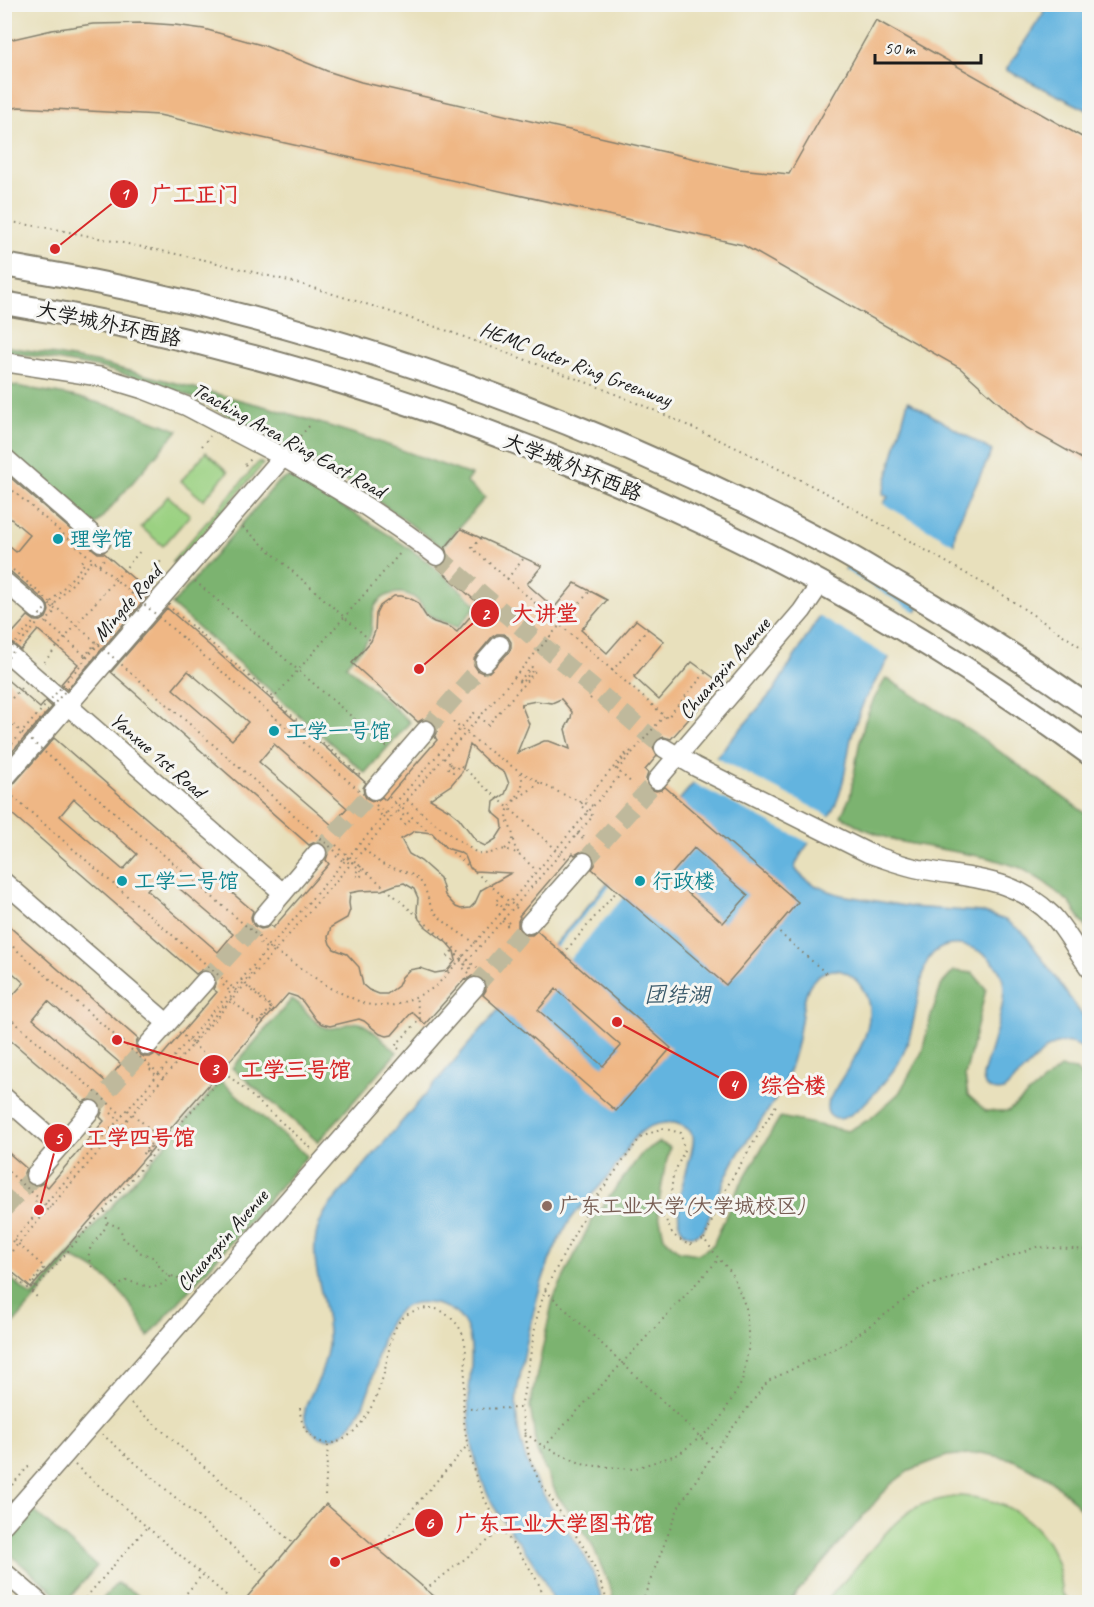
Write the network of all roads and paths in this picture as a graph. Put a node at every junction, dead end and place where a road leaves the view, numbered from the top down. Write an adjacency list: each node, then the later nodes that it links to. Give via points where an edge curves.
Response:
1 (4, 221): 44 (path, HEMC Outer Ring Greenway, via 205,260 297,284 529,360 663,414 795,477 1003,595)
2 (4, 265): 10 (main road, 大学城外环西路, via 210,307 393,359 562,420)
3 (4, 303): 16 (main road, 大学城外环西路, via 201,344 382,395 548,455)
4 (4, 362): 6 (lane, Teaching Area Ring East Road, via 102,377 145,390)
5 (312, 423): 6 (path)
6 (286, 453): 9 (lane, Mingde Road); 18 (lane, Teaching Area Ring East Road)
7 (4, 457): 14 (lane)
8 (4, 483): 21 (path, bridge)
9 (231, 517): 24 (lane, Mingde Road); 35 (path)
10 (773, 517): 16 (main road, via 761,515 750,522 748,541); 60 (main road, 大学城外环西路, via 938,608)
11 (129, 530): 12 (path)
12 (125, 534)
13 (481, 538): 25 (path, via 472,549)
14 (101, 542)
15 (142, 549): 38 (path)
16 (756, 550): 27 (main road, 大学城外环西路)
17 (401, 552): 35 (path)
18 (437, 556)
19 (78, 558): 33 (path, bridge, via 85,563)
20 (524, 558): 25 (path)
21 (93, 560): 29 (path, bridge); 33 (path, bridge)
22 (162, 560): 29 (path)
23 (4, 562): 33 (path, bridge)
24 (184, 571): 30 (lane, Mingde Road); 48 (path)
25 (507, 579): 36 (path)
26 (4, 581): 33 (lane)
27 (821, 583): 70 (main road, 大学城外环西路, via 960,666); 72 (lane, Chuangxin Avenue, via 802,611)
28 (590, 591): 36 (path)
29 (132, 594): 31 (path, bridge)
30 (160, 598): 56 (path); 58 (lane, Mingde Road)
31 (138, 599): 40 (path, bridge); 90 (path, bridge)
32 (58, 609): 33 (path, bridge); 33 (path, bridge, via 46,624 56,610); 40 (path, bridge)
33 (46, 610): 38 (path); 45 (path, bridge); 47 (path, bridge)
34 (143, 614): 42 (path, bridge, via 137,609)
35 (345, 616): 39 (path); 48 (path)
36 (560, 625): 50 (path); 53 (path, bridge)
37 (648, 629): 50 (path)
38 (64, 638): 40 (path, via 86,657); 52 (path)
39 (372, 640)
40 (97, 643): 42 (path, bridge, via 83,656 96,643); 65 (path, bridge); 104 (path, bridge)
41 (500, 645): 46 (lane)
42 (102, 649): 74 (path, bridge)
43 (4, 650): 52 (lane, Yanxue 1st Road)
44 (1089, 653)
45 (4, 656)
46 (485, 662)
47 (4, 663)
48 (298, 670): 56 (path); 67 (path)
49 (532, 671): 54 (path)
50 (612, 671): 62 (path)
51 (706, 672): 62 (path)
52 (33, 675): 58 (lane, Yanxue 1st Road); 59 (path)
53 (514, 677): 54 (path, bridge); 66 (path, bridge)
54 (520, 682): 89 (path, bridge, via 532,666 536,670 488,725 474,713)
55 (593, 696): 57 (path)
56 (273, 699): 82 (path)
57 (590, 699)
58 (68, 706): 78 (lane, Mingde Road); 109 (lane, Yanxue 1st Road)
59 (4, 707)
60 (1089, 708)
61 (4, 717): 65 (path, bridge)
62 (665, 717): 69 (path, bridge)
63 (453, 722): 66 (path, bridge)
64 (426, 730): 82 (lane)
65 (22, 732): 68 (path, bridge); 122 (path, bridge)
66 (466, 733): 73 (path, bridge); 75 (path)
67 (387, 748)
68 (4, 753)
69 (632, 753): 76 (path, bridge); 93 (path, bridge, via 629,750 580,805 593,816)
70 (1089, 754)
71 (627, 755): 76 (path)
72 (677, 756): 79 (lane, Chuangxin Avenue); 129 (lane, via 868,853 923,870 1014,888 1054,918)
73 (444, 758): 84 (path, bridge); 102 (path, via 453,772 460,765)
74 (4, 761)
75 (518, 769): 80 (path); 85 (path, via 522,789)
76 (616, 769): 77 (path, bridge)
77 (621, 774): 81 (path); 86 (path, bridge)
78 (4, 779)
79 (657, 780)
80 (540, 782): 85 (path, bridge); 86 (path, bridge)
81 (633, 784)
82 (373, 787): 91 (path)
83 (4, 789): 137 (path, bridge)
84 (407, 800): 88 (path, bridge); 97 (path, via 477,853)
85 (513, 801): 94 (path, bridge, via 507,820)
86 (593, 806): 92 (path, bridge)
87 (376, 810): 89 (path, bridge)
88 (398, 811): 90 (path, bridge); 91 (path, via 406,825)
89 (383, 817): 101 (path, bridge)
90 (391, 818): 96 (path, bridge)
91 (412, 818): 110 (path)
92 (574, 828): 93 (path, bridge, via 585,839); 106 (path, bridge)
93 (577, 834): 114 (path, bridge)
94 (514, 840): 97 (path, bridge); 99 (path)
95 (336, 845): 105 (path)
96 (364, 849): 104 (path, bridge); 119 (path, via 382,864 416,878 428,893 435,912)
97 (505, 849): 99 (path)
98 (317, 853): 109 (lane)
99 (520, 855): 106 (path)
100 (336, 856): 103 (path, bridge)
101 (347, 858): 103 (path, bridge); 105 (path, bridge, via 363,872 358,878 353,874)
102 (576, 861): 115 (lane)
103 (344, 862): 121 (path, bridge)
104 (351, 864): 105 (path, bridge); 122 (path, bridge)
105 (359, 868): 105 (path, bridge, via 363,874 359,878 355,874); 120 (path)
106 (537, 871): 111 (path, bridge)
107 (4, 882): 142 (lane)
108 (617, 891): 123 (path)
109 (283, 893): 113 (lane)
110 (502, 895): 111 (path, bridge, via 495,902 500,907 504,903); 115 (path)
111 (507, 906): 112 (path, bridge)
112 (500, 914): 115 (path, bridge); 119 (path, bridge)
113 (262, 918)
114 (502, 921): 115 (path); 126 (path, bridge)
115 (519, 923)
116 (775, 929): 130 (path)
117 (4, 939): 149 (path, bridge)
118 (260, 943): 121 (path, bridge)
119 (475, 943): 125 (path, bridge)
120 (455, 949): 124 (path, via 449,956 454,960); 128 (path)
121 (267, 950): 132 (path, bridge)
122 (275, 951): 135 (path, bridge); 138 (path, via 330,988 364,1004 396,1005)
123 (563, 954)
124 (458, 956): 125 (path, bridge); 126 (path, bridge, via 452,951 448,956 453,960 458,955)
125 (460, 960): 131 (path, bridge); 138 (path, via 437,985)
126 (466, 962): 131 (path, bridge, via 462,967)
127 (257, 967): 139 (path)
128 (478, 969)
129 (1089, 969)
130 (827, 974)
131 (472, 977): 205 (lane, Chuangxin Avenue)
132 (241, 980): 136 (path, bridge); 140 (path, bridge, via 272,1007 257,1024)
133 (205, 981): 142 (lane)
134 (223, 985): 136 (path, bridge)
135 (245, 986): 137 (path, bridge); 140 (path, bridge)
136 (231, 992): 148 (path, bridge)
137 (239, 993): 149 (path, bridge)
138 (416, 997): 145 (path, via 420,1019)
139 (230, 999): 140 (path, via 259,1024); 143 (path)
140 (271, 1008)
141 (4, 1013): 157 (path, bridge)
142 (171, 1026): 143 (path); 144 (lane)
143 (191, 1043): 147 (path)
144 (147, 1046)
145 (395, 1046)
146 (150, 1069): 148 (path, bridge)
147 (225, 1073): 160 (path); 161 (path)
148 (157, 1076): 153 (path, bridge)
149 (165, 1078): 155 (path, bridge)
150 (4, 1097): 159 (lane)
151 (778, 1102): 171 (path, via 728,1185)
152 (91, 1110): 159 (lane)
153 (128, 1110): 156 (path, bridge); 158 (path, via 159,1137 144,1154)
154 (111, 1113): 156 (path)
155 (132, 1115): 157 (path, bridge); 158 (path)
156 (119, 1120): 165 (path, bridge)
157 (128, 1120): 166 (path, bridge)
158 (158, 1138): 161 (path, via 146,1154)
159 (60, 1146): 163 (lane)
160 (317, 1153)
161 (150, 1157): 167 (path)
162 (4, 1168): 166 (path, bridge)
163 (34, 1175)
164 (35, 1201): 165 (path)
165 (42, 1208): 172 (path, bridge)
166 (50, 1208): 173 (path, bridge)
167 (105, 1210): 170 (path); 183 (path)
168 (587, 1210): 169 (path, via 638,1207); 169 (path, via 640,1138 662,1128 681,1133 684,1151 673,1176); 185 (path)
169 (665, 1218): 171 (path, via 673,1235 688,1245)
170 (106, 1222): 179 (path, via 89,1252); 182 (path, via 120,1228 124,1240 155,1258)
171 (705, 1239): 177 (path)
172 (14, 1240): 174 (path, bridge); 180 (path, via 44,1267 30,1284 28,1283)
173 (18, 1246): 176 (path, bridge); 180 (path)
174 (4, 1249): 176 (path, bridge)
175 (1089, 1250): 200 (path, via 1036,1247 920,1289 846,1343 768,1381)
176 (12, 1253): 178 (path, bridge)
177 (719, 1259): 189 (path); 196 (path, via 732,1273 746,1308 749,1346 742,1382 717,1424)
178 (4, 1260)
179 (92, 1267)
180 (43, 1268): 183 (path, via 32,1284)
181 (5, 1271): 186 (path)
182 (171, 1276): 184 (path, via 163,1285 151,1288 125,1281); 188 (path, via 188,1290)
183 (36, 1288): 186 (path)
184 (116, 1288)
185 (546, 1290): 189 (path); 192 (path, via 537,1317)
186 (32, 1292): 187 (path)
187 (37, 1297)
188 (188, 1299)
189 (622, 1363): 196 (path); 199 (path)
190 (129, 1402): 208 (path)
191 (300, 1408): 197 (path, via 308,1433)
192 (521, 1408): 193 (path); 195 (path)
193 (464, 1410): 197 (path, via 465,1339 456,1322 443,1311 417,1310 397,1325 378,1390 362,1421 344,1439); 198 (path)
194 (99, 1431): 212 (path)
195 (524, 1432): 199 (path); 219 (path, via 539,1481 585,1549)
196 (701, 1437): 199 (path, via 679,1454 633,1469 585,1465); 200 (path)
197 (328, 1444): 204 (path)
198 (467, 1446): 207 (path, via 491,1512); 209 (path)
199 (544, 1447)
200 (715, 1451): 220 (path, via 679,1506)
201 (71, 1462): 206 (path)
202 (28, 1467): 203 (path)
203 (4, 1494)
204 (324, 1495)
205 (4, 1524)
206 (147, 1527): 211 (path); 215 (path)
207 (503, 1529): 213 (path); 218 (path)
208 (293, 1543)
209 (378, 1549)
210 (4, 1572): 214 (lane)
211 (202, 1575): 216 (path); 217 (path)
212 (266, 1576)
213 (425, 1590)
214 (39, 1602)
215 (82, 1602)
216 (179, 1602)
217 (234, 1602)
218 (546, 1602)
219 (606, 1602)
220 (642, 1602)

